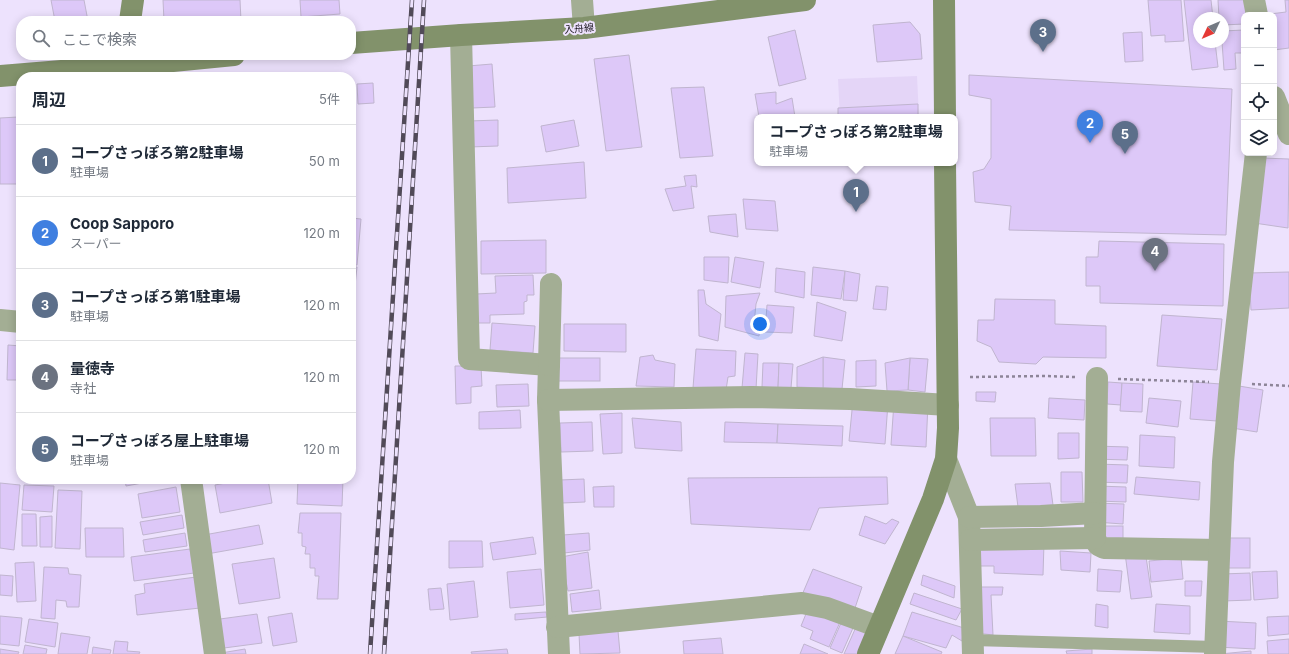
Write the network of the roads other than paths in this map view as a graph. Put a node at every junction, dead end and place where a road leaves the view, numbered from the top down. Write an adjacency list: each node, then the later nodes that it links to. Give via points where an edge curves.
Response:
1 (133, 0): 7 (street)
2 (582, 0): 8 (street)
3 (805, 0): 8 (street, 入舟線)
4 (944, 0): 17 (street)
5 (1254, 0): 6 (street)
6 (1256, 12)
7 (131, 16)
8 (584, 28): 9 (street, 入舟線)
9 (461, 35): 10 (street, 入舟線); 24 (street, via 469,359)
10 (356, 43)
11 (184, 60): 12 (street)
12 (123, 66): 13 (street)
13 (49, 72)
14 (16, 75): 15 (street)
15 (0, 76)
16 (1277, 104): 18 (street)
17 (945, 114)
18 (1289, 134)
19 (1256, 156): 34 (street, via 1233,346 1223,462)
20 (945, 166): 27 (street)
21 (551, 284): 24 (street)
22 (0, 320): 23 (street)
23 (16, 322)
24 (549, 365): 26 (street)
25 (1097, 378): 30 (street)
26 (548, 400): 27 (street, via 752,397); 35 (street)
27 (948, 405): 28 (street)
28 (946, 459): 31 (street); 36 (street, via 933,499)
29 (192, 484): 40 (street)
30 (1095, 513): 31 (street); 32 (street)
31 (969, 517): 33 (street)
32 (1095, 538): 33 (street); 34 (street, via 1098,545 1104,548)
33 (970, 540): 37 (street)
34 (1219, 550): 39 (street)
35 (557, 627): 36 (street, via 802,603 827,608); 41 (street)
36 (880, 627): 42 (street)
37 (973, 647): 38 (lane)
38 (1149, 649): 39 (lane)
39 (1215, 650)
40 (216, 654)
41 (559, 654)
42 (868, 654)

